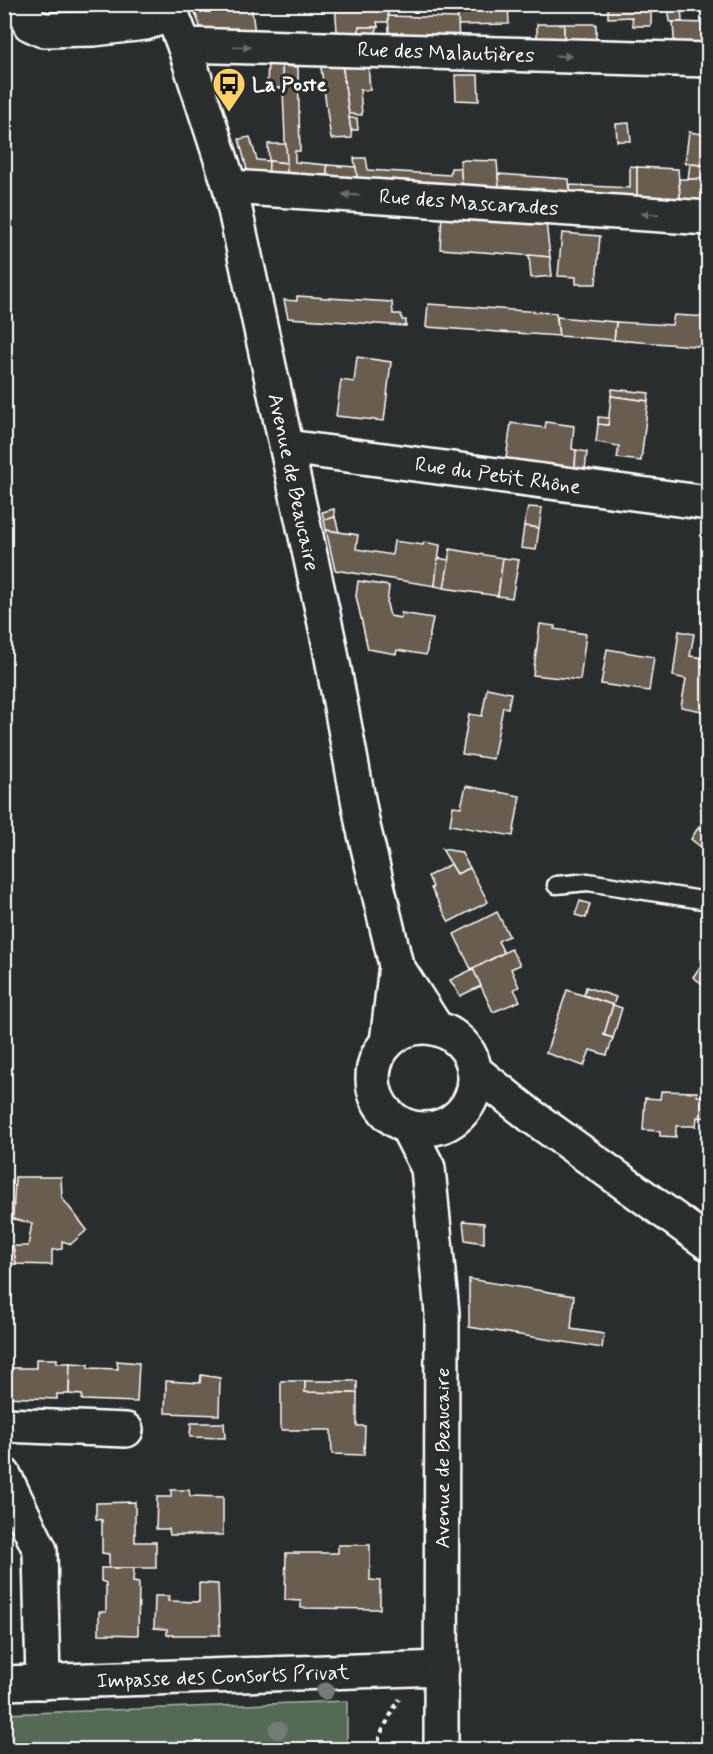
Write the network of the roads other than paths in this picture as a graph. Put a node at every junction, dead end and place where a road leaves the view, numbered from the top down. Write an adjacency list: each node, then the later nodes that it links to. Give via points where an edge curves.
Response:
1 (22, 4): 2 (street, via 30,24 43,30 145,22)
2 (170, 9): 3 (street, Avenue de Beaucaire)
3 (183, 45): 4 (street, Rue des Malautières, one-way to 4); 5 (street, Avenue de Beaucaire)
4 (708, 60)
5 (230, 187): 6 (street, Rue des Mascarades, one-way to 5); 7 (street, Avenue de Beaucaire)
6 (708, 218)
7 (286, 447): 8 (street, Rue du Petit Rhône); 11 (street, Avenue de Beaucaire, via 329,642 363,826)
8 (708, 503)
9 (556, 885): 10 (lane, via 588,882)
10 (708, 901)
11 (396, 965): 12 (street, Avenue de Beaucaire); 13 (street, Avenue de Beaucaire)
12 (437, 1029): 13 (street, via 410,1029); 14 (street, via 462,1044)
13 (387, 1043): 17 (street, via 377,1056 374,1090 380,1106)
14 (474, 1070): 15 (street); 16 (street, via 473,1091)
15 (530, 1115): 16 (street); 19 (street)
16 (458, 1116): 17 (street, via 437,1128); 18 (street)
17 (407, 1127): 18 (street, Avenue de Beaucaire)
18 (428, 1168): 23 (street, Avenue de Beaucaire, via 442,1313)
19 (708, 1243)
20 (4, 1425): 21 (street)
21 (126, 1430)
22 (4, 1475): 24 (street, via 40,1550)
23 (428, 1669): 24 (street, Impasse des Consorts Privat); 26 (street, Avenue de Beaucaire)
24 (43, 1682): 25 (street, Impasse des Consorts Privat)
25 (4, 1683)
26 (441, 1749)

